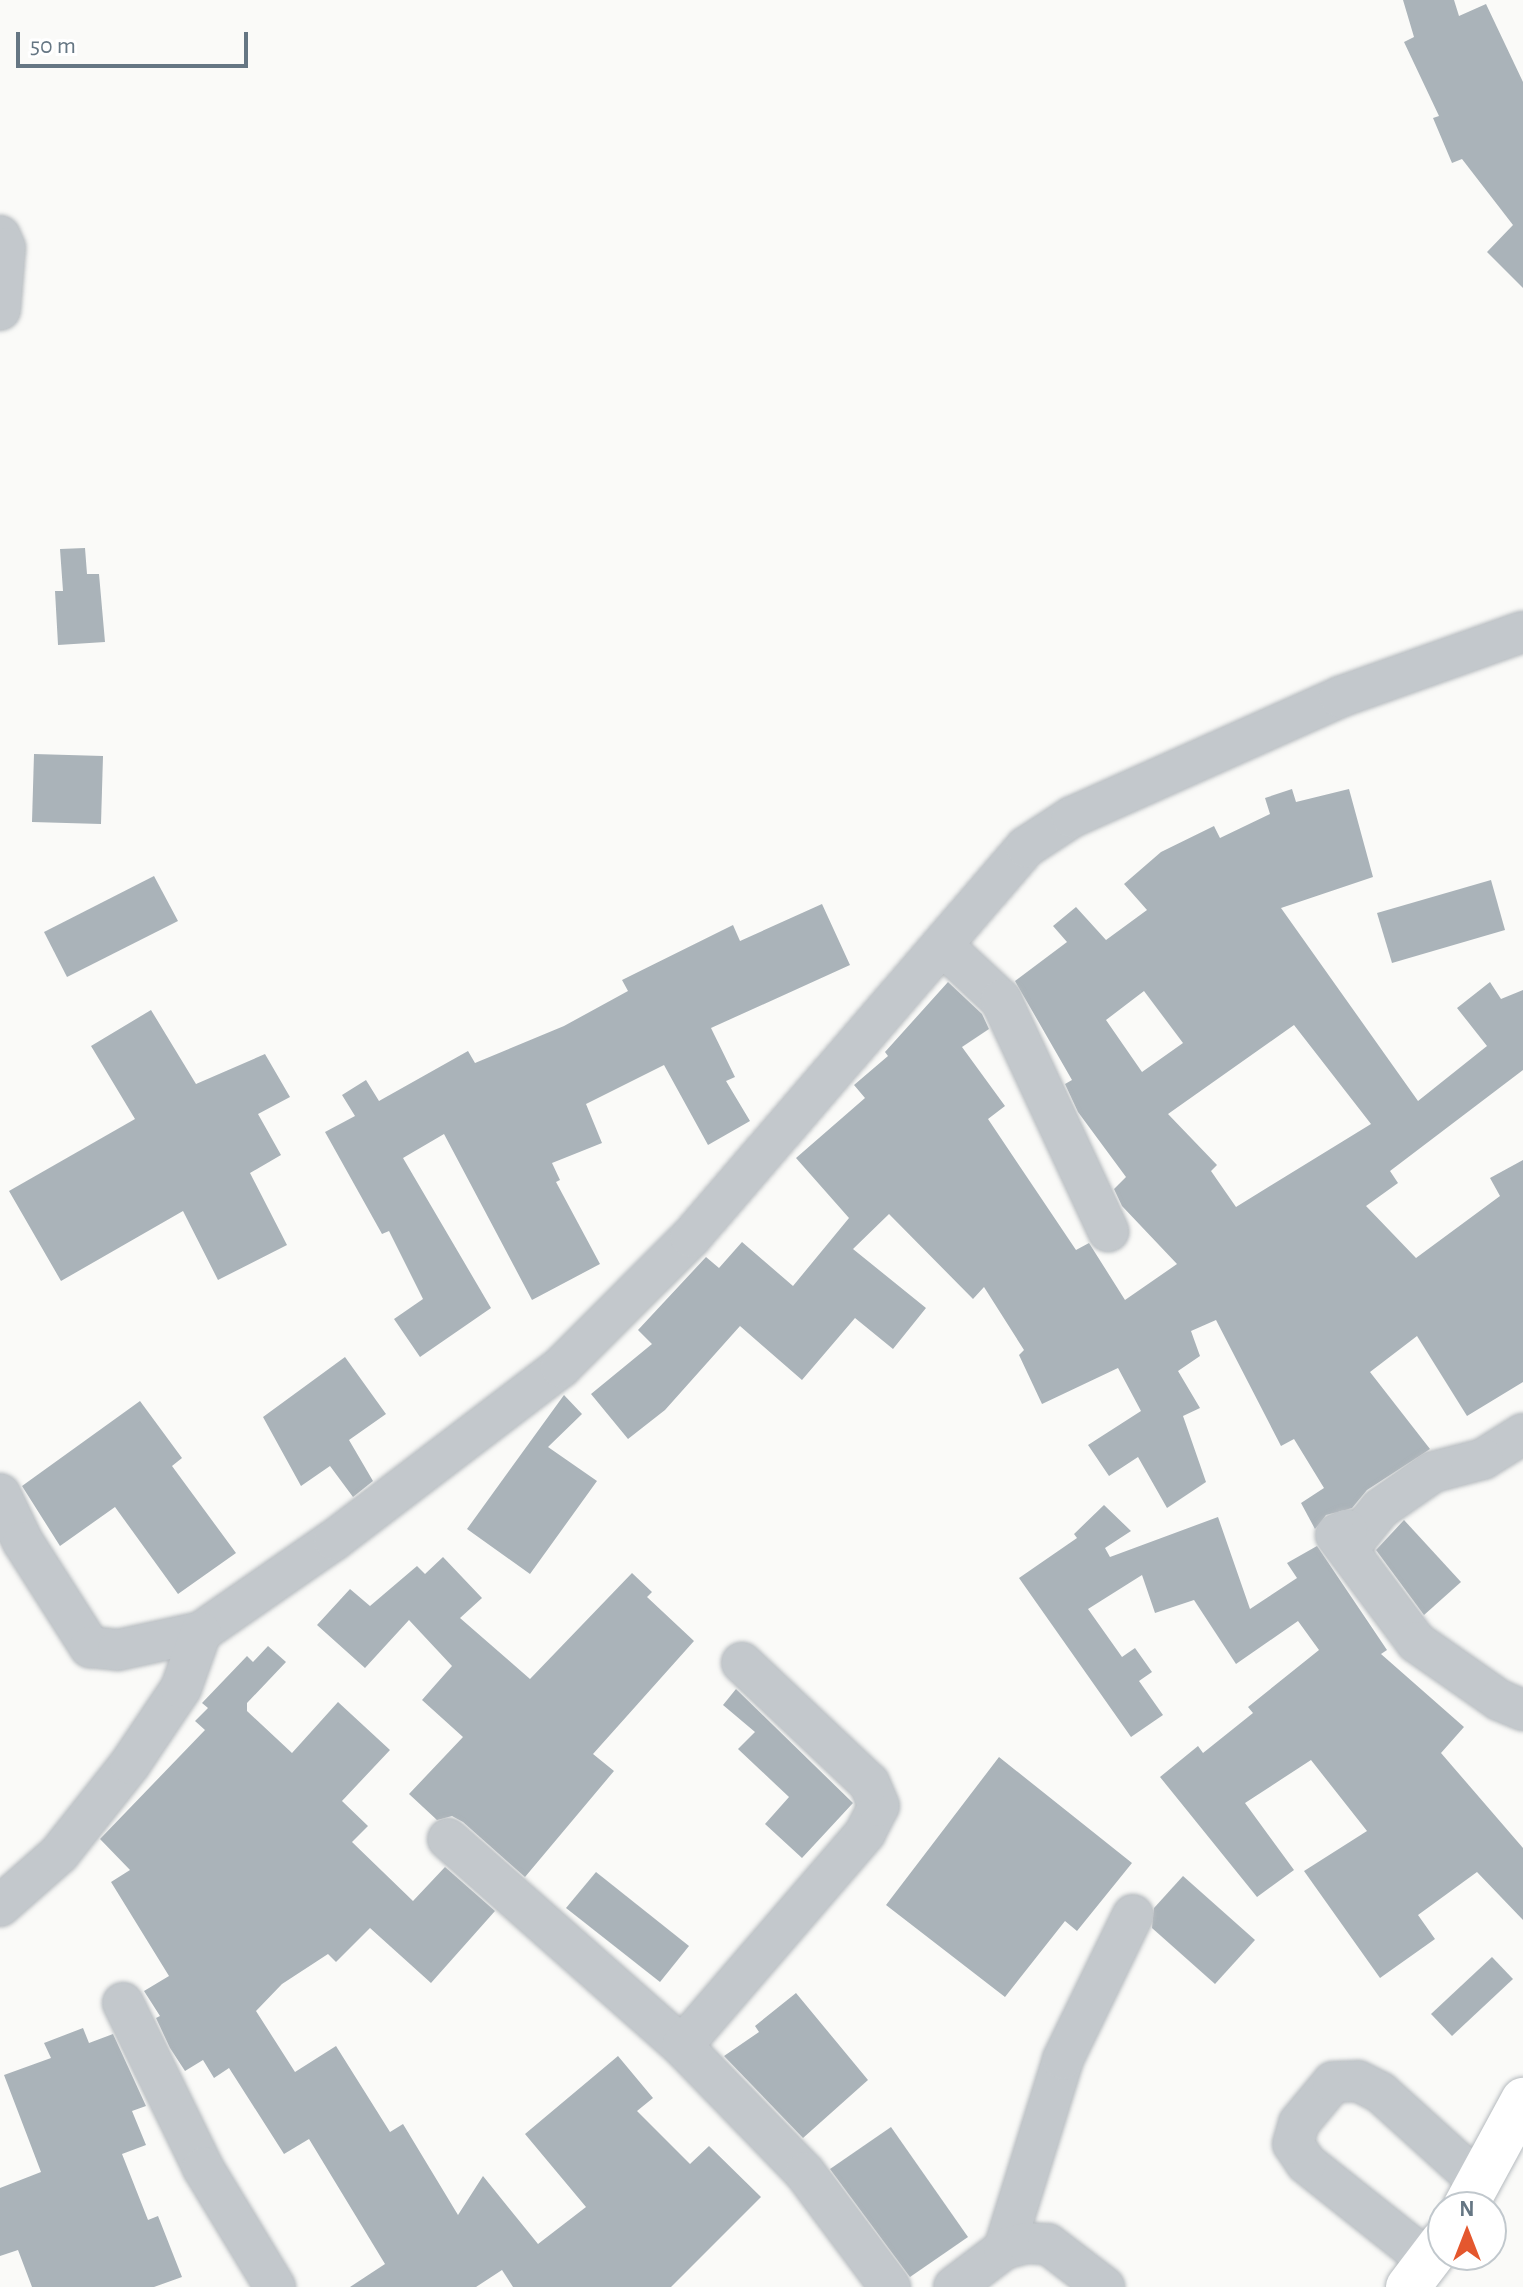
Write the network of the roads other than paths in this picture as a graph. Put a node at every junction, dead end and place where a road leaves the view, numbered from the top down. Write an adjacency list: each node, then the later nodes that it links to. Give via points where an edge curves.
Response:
1 (0, 236): 2 (street, via 5,248)
2 (0, 310)
3 (1523, 632): 4 (street, via 1340,697 1072,817 1026,847)
4 (942, 945): 5 (street, via 1001,1000); 8 (street, via 691,1237 561,1367 334,1540)
5 (1108, 1231)
6 (1523, 1434): 10 (street, via 1483,1459 1433,1472 1380,1509 1352,1544 1347,1530 1336,1535 1416,1642 1499,1700)
7 (0, 1494): 8 (street, via 23,1542 90,1647 118,1650)
8 (201, 1632): 12 (street, via 181,1688 130,1764 59,1854)
9 (742, 1663): 15 (street, via 869,1783 879,1806 865,1833)
10 (1523, 1710)
11 (448, 1839): 15 (street)
12 (0, 1906)
13 (1133, 1915): 19 (street, via 1063,2059)
14 (123, 2003): 21 (street, via 203,2168)
15 (682, 2046): 22 (street, via 805,2173)
16 (1523, 2100): 18 (main road)
17 (1469, 2191): 20 (street, via 1380,2092 1358,2081 1333,2082 1299,2123 1293,2144 1306,2163)
18 (1474, 2191)
19 (1004, 2249): 23 (street); 24 (street, via 1048,2244)
20 (1427, 2263)
21 (275, 2287)
22 (890, 2287)
23 (954, 2287)
24 (1104, 2287)

